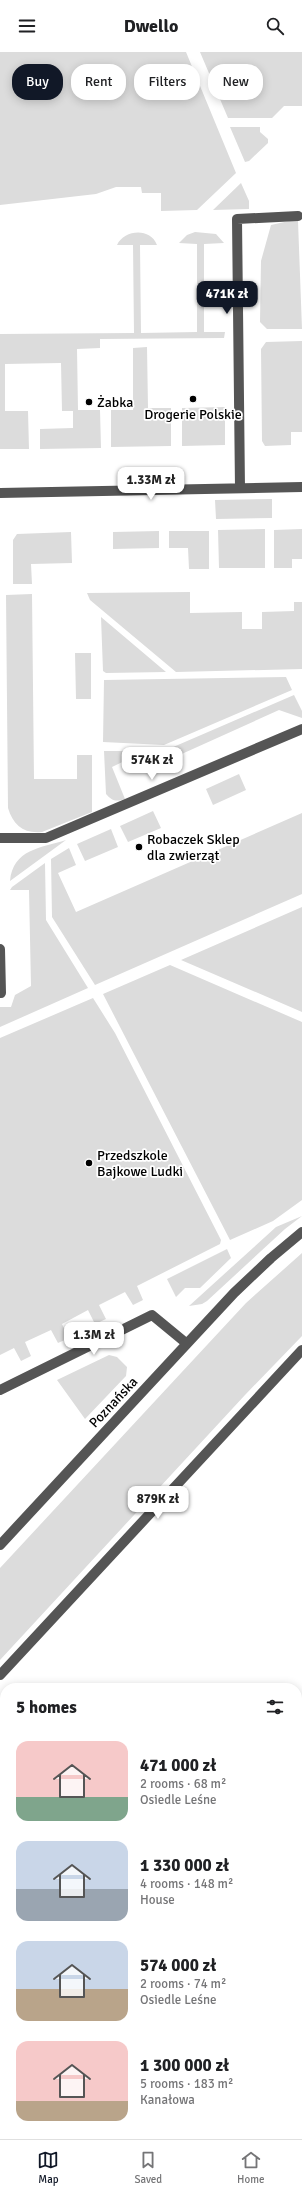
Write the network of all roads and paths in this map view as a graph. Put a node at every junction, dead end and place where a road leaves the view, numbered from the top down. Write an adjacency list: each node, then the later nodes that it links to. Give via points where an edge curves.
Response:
1 (298, 216): 3 (street, via 237,219)
2 (302, 487): 3 (street)
3 (240, 488): 4 (street)
4 (0, 493)
5 (302, 729): 6 (street, via 46,838)
6 (0, 838)
7 (0, 948): 8 (street)
8 (1, 993)
9 (302, 1232): 10 (street, Poznańska, via 234,1293)
10 (186, 1344): 12 (street, via 152,1315); 13 (street, Poznańska)
11 (302, 1350): 14 (street)
12 (0, 1390)
13 (0, 1546)
14 (0, 1674)

